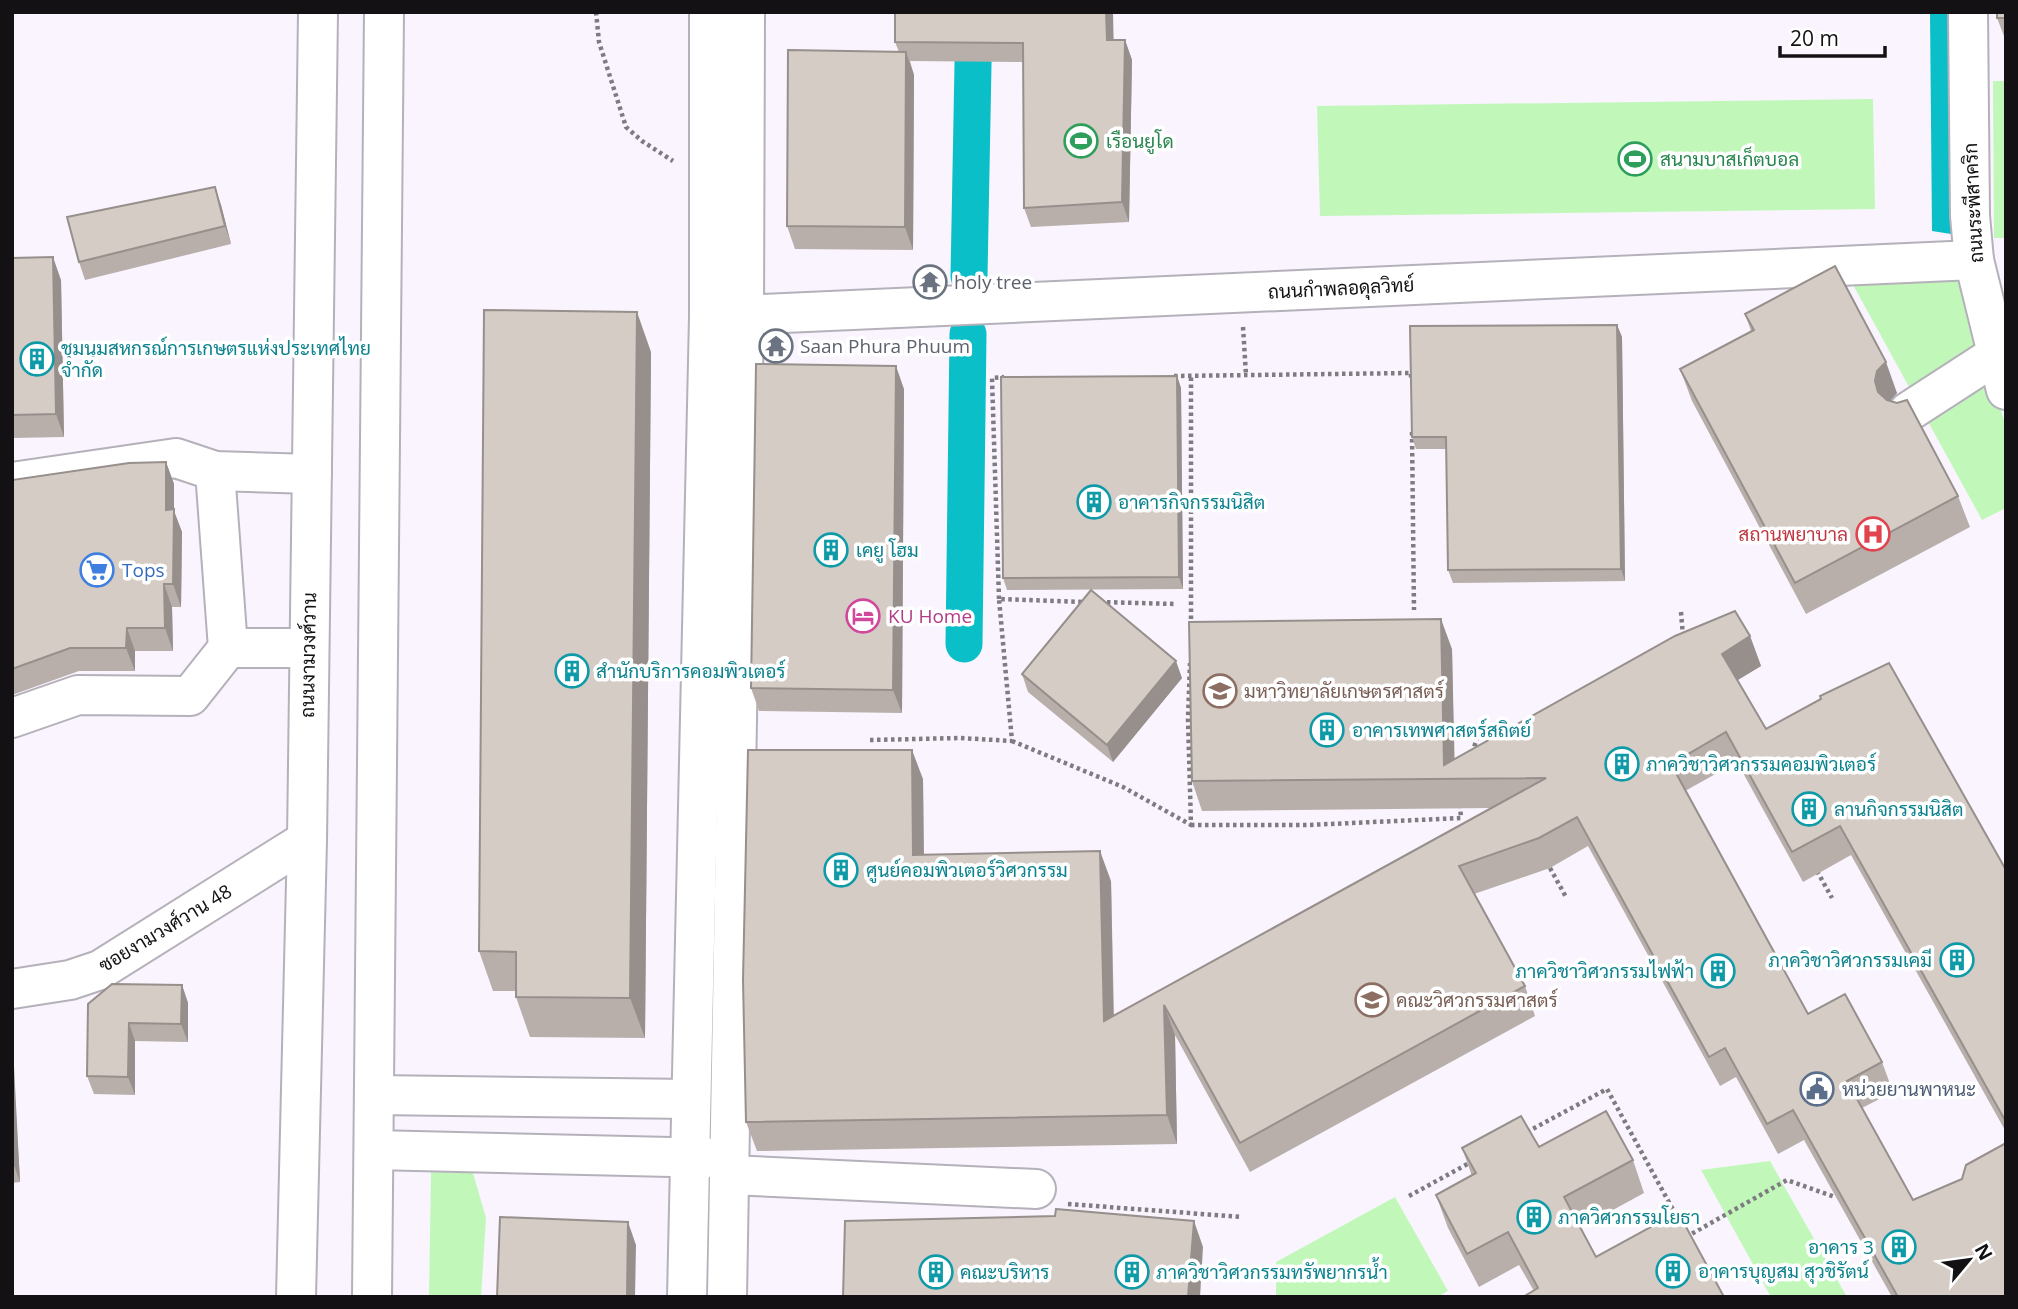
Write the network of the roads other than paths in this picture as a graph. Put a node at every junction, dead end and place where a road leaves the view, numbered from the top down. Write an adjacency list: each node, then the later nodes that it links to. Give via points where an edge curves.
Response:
1 (318, 12): 11 (main road, ถนนงามวงศ์วาน)
2 (384, 12): 18 (main road)
3 (709, 12): 7 (main road)
4 (745, 12): 7 (main road)
5 (1968, 12): 6 (main road, ถนนระพีสาคริก)
6 (1974, 260): 7 (main road, ถนนกำพลอดุลวิทย์); 8 (main road, ถนนระพีสาคริก)
7 (726, 316): 19 (main road); 22 (main road)
8 (2001, 372): 9 (main road)
9 (1908, 412)
10 (215, 471): 11 (main road); 12 (main road, via 176,458); 13 (main road)
11 (312, 474): 14 (main road, ถนนงามวงศ์วาน)
12 (12, 482)
13 (228, 648): 14 (main road); 15 (main road, via 190,696 78,695)
14 (308, 649): 16 (main road, ถนนงามวงศ์วาน)
15 (12, 718)
16 (306, 840): 17 (main road, ซอยงามวงศ์วาน 48, via 100,970); 24 (main road, ถนนงามวงศ์วาน)
17 (12, 989)
18 (374, 1095): 19 (main road); 20 (main road)
19 (691, 1099): 21 (main road)
20 (374, 1150): 21 (main road); 25 (main road)
21 (689, 1157): 22 (main road); 26 (main road)
22 (729, 1166): 23 (main road); 27 (main road)
23 (1048, 1196)
24 (296, 1297)
25 (372, 1297)
26 (687, 1297)
27 (727, 1297)

